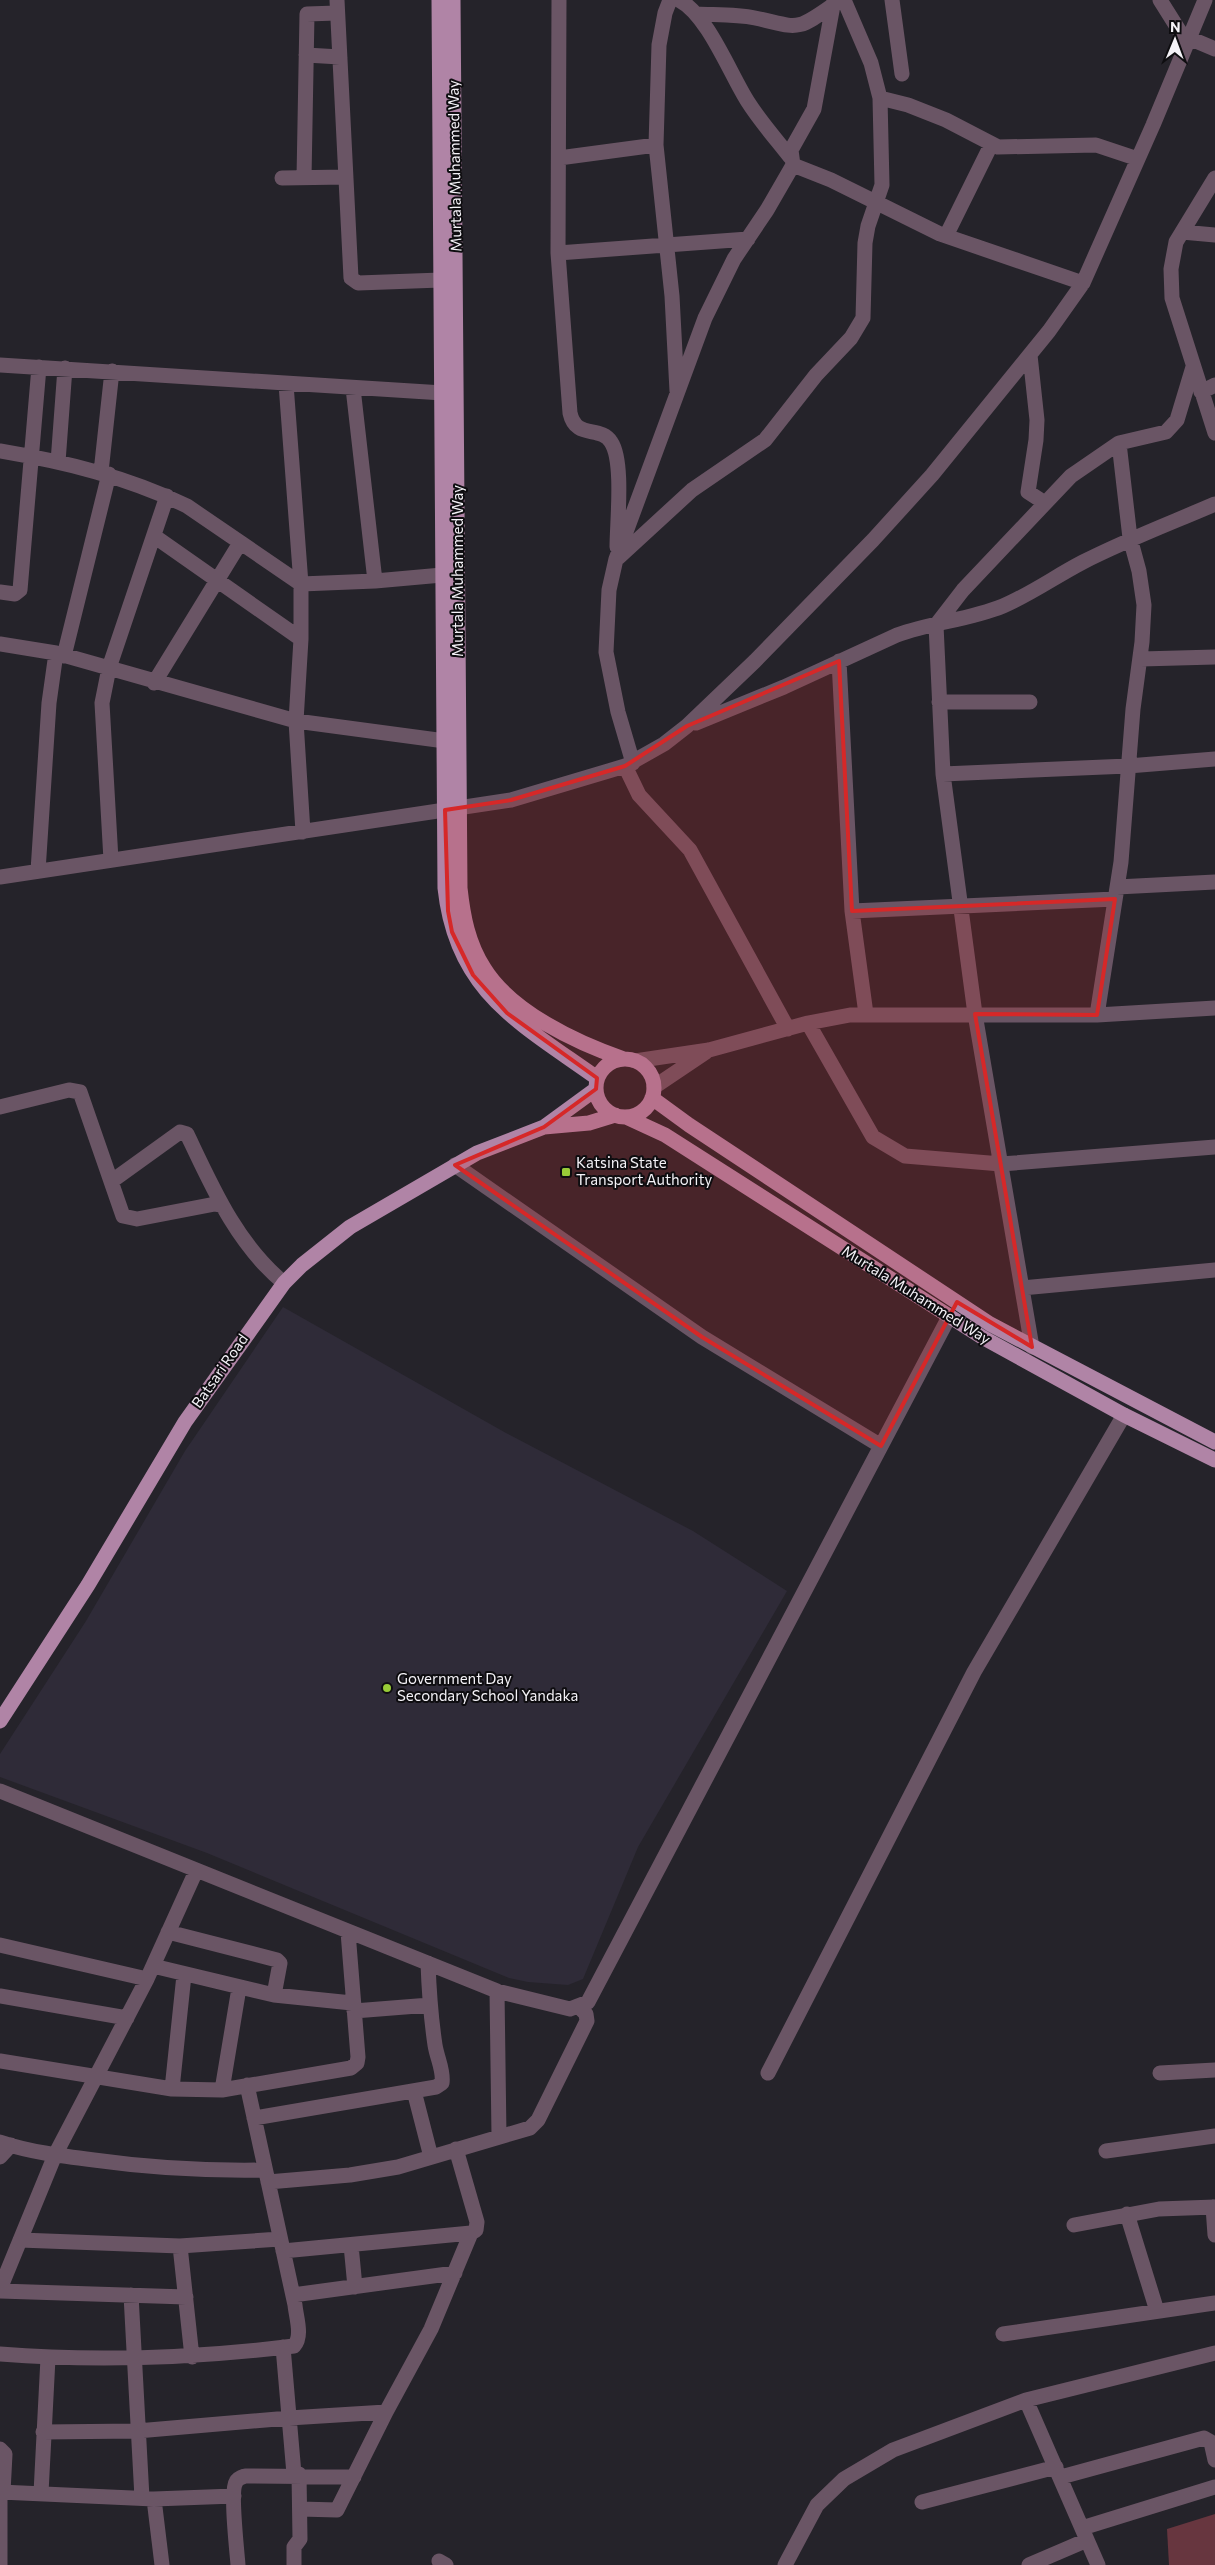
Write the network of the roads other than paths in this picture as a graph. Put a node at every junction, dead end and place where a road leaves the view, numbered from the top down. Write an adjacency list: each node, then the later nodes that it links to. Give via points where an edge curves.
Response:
1 (439, 0): 17 (main road, via 439,45)
2 (453, 0): 17 (main road, Murtala Muhammed Way)
3 (559, 0): 21 (street)
4 (670, 0): 19 (street, via 659,45)
5 (679, 0): 11 (street)
6 (892, 0): 16 (street)
7 (1160, 0): 12 (street)
8 (1204, 0): 12 (street)
9 (837, 2): 11 (street, via 802,25 789,27 754,18); 18 (street, via 871,63); 23 (street, via 814,109 791,150)
10 (337, 6): 14 (street, via 308,13); 15 (street)
11 (696, 14): 23 (street, via 747,101)
12 (1188, 40): 13 (street); 22 (street)
13 (1215, 49)
14 (306, 55): 15 (street); 26 (street)
15 (340, 57): 24 (street)
16 (902, 74)
17 (447, 80): 35 (main road); 85 (main road, Murtala Muhammed Way)
18 (880, 98): 20 (street, via 946,120 976,134); 28 (street, via 882,185)
19 (656, 144): 21 (street); 33 (street)
20 (990, 145): 22 (street, via 1007,148 1096,145); 31 (street)
21 (559, 158): 34 (street)
22 (1138, 158): 36 (street)
23 (792, 161): 28 (street); 32 (street)
24 (346, 177): 26 (street); 35 (street, via 353,282)
25 (282, 178): 26 (street)
26 (304, 178)
27 (1215, 178): 29 (street)
28 (877, 203): 31 (street); 61 (street, via 865,243 864,318 851,338 816,375 765,440 692,490)
29 (1182, 232): 30 (street); 40 (street, via 1176,242 1171,268 1172,298)
30 (1215, 235)
31 (946, 236): 36 (street)
32 (748, 238): 33 (street); 48 (street, via 719,284)
33 (665, 245): 34 (street); 48 (street, via 672,296)
34 (558, 253): 61 (street, via 572,422 612,443 619,469)
35 (441, 280): 47 (main road)
36 (1083, 283): 37 (street)
37 (1030, 355): 56 (street, via 1037,420 1028,492); 79 (street, via 873,540 756,661)
38 (0, 365): 39 (street)
39 (39, 367): 41 (street); 52 (street)
40 (1193, 367): 46 (street); 50 (street, via 1177,420 1166,432)
41 (65, 368): 42 (street); 53 (street)
42 (112, 371): 43 (street); 54 (street)
43 (286, 384): 45 (street); 65 (street)
44 (1215, 385): 46 (street)
45 (353, 388): 47 (street); 64 (street)
46 (1201, 392): 49 (street)
47 (443, 393): 62 (main road)
48 (678, 394): 61 (street)
49 (1215, 433)
50 (1119, 443): 56 (street, via 1071,476); 59 (street)
51 (0, 451): 52 (street)
52 (31, 456): 53 (street); 66 (street, via 20,590 15,594)
53 (58, 462): 54 (street)
54 (105, 473): 55 (street); 70 (street)
55 (167, 496): 58 (street); 60 (street)
56 (1046, 503): 67 (street, via 963,590)
57 (1215, 504): 59 (street)
58 (154, 536): 63 (street); 74 (street)
59 (1130, 538): 67 (street, via 1006,605 963,620); 72 (street, via 1140,571 1144,605)
60 (240, 543): 63 (street); 65 (street)
61 (616, 559): 82 (street, via 609,590 606,652)
62 (442, 574): 64 (street); 80 (main road)
63 (216, 581): 68 (street); 75 (street)
64 (375, 581): 65 (street)
65 (301, 584): 68 (street)
66 (0, 592)
67 (936, 625): 73 (street, via 897,635); 76 (street)
68 (301, 639): 78 (street)
69 (0, 644): 70 (street)
70 (60, 654): 74 (street); 89 (street, via 50,703)
71 (1215, 657): 72 (street)
72 (1141, 659): 83 (street)
73 (839, 661): 79 (street); 94 (street)
74 (109, 668): 75 (street); 88 (street, via 102,711)
75 (154, 683): 78 (street)
76 (939, 702): 77 (street); 84 (street)
77 (1030, 702)
78 (296, 721): 80 (street); 87 (street)
79 (687, 726): 82 (street)
80 (445, 741): 86 (main road)
81 (1215, 758): 83 (street)
82 (629, 765): 85 (street, via 511,800); 100 (street, via 639,796 690,850)
83 (1128, 766): 84 (street); 92 (street)
84 (943, 774): 93 (street)
85 (460, 808): 86 (street); 102 (main road, Murtala Muhammed Way, via 462,912 484,969 521,1006 564,1035)
86 (445, 810): 87 (street); 103 (main road, via 448,911 452,932 474,975 507,1013)
87 (302, 832): 88 (street)
88 (111, 860): 89 (street)
89 (38, 871): 90 (street)
90 (0, 877)
91 (1215, 882): 92 (street)
92 (1116, 893): 93 (street); 98 (street)
93 (961, 905): 94 (street); 97 (street)
94 (852, 911): 96 (street)
95 (1215, 1008): 98 (street)
96 (866, 1014): 97 (street); 99 (street)
97 (975, 1014): 98 (street); 109 (street)
98 (1097, 1015)
99 (808, 1023): 100 (street); 109 (street, via 873,1137 905,1156)
100 (788, 1029): 101 (street)
101 (709, 1050): 102 (street); 104 (street)
102 (629, 1060): 103 (main road, via 608,1065); 104 (main road, via 648,1071)
103 (596, 1083): 106 (main road, via 598,1100 605,1109); 107 (main road)
104 (653, 1092): 106 (main road, via 646,1107 637,1114); 117 (main road, Murtala Muhammed Way, via 689,1125 990,1324)
105 (0, 1107): 111 (street, via 69,1090 80,1092)
106 (620, 1116): 107 (main road); 116 (main road, Murtala Muhammed Way, via 665,1135)
107 (544, 1127): 110 (main road, Batsari Road, via 477,1153)
108 (1215, 1147): 109 (street)
109 (1001, 1164): 115 (street)
110 (455, 1166): 114 (main road, Batsari Road, via 350,1228); 120 (street, via 702,1337)
111 (112, 1181): 112 (street, via 123,1216 128,1218); 112 (street, via 184,1132)
112 (221, 1205): 114 (street, via 264,1266)
113 (1215, 1270): 115 (street)
114 (284, 1283): 122 (main road, Batsari Road, via 185,1422 88,1585)
115 (1022, 1288): 117 (street)
116 (949, 1317): 118 (main road, Murtala Muhammed Way); 120 (street)
117 (1032, 1347): 119 (main road, Murtala Muhammed Way)
118 (1124, 1415): 121 (main road, Murtala Muhammed Way); 141 (street, via 974,1672)
119 (1215, 1442)
120 (881, 1446): 137 (street, via 588,2002)
121 (1215, 1460)
122 (0, 1721)
123 (0, 1790): 124 (street)
124 (196, 1871): 125 (street); 126 (street)
125 (168, 1932): 129 (street); 134 (street, via 277,1960 280,1963)
126 (348, 1932): 128 (street); 136 (street)
127 (0, 1945): 129 (street)
128 (428, 1964): 132 (street); 135 (street)
129 (150, 1973): 130 (street); 138 (street)
130 (184, 1975): 131 (street); 145 (street)
131 (239, 1988): 134 (street); 146 (street)
132 (497, 1991): 137 (street, via 570,2009); 149 (street)
133 (0, 1996): 138 (street)
134 (274, 1996): 136 (street)
135 (430, 2005): 136 (street); 147 (street, via 442,2083)
136 (353, 2007): 144 (street, via 357,2064 350,2068)
137 (579, 2007): 149 (street, via 586,2014 587,2021 536,2124)
138 (127, 2018): 143 (street)
139 (0, 2061): 143 (street)
140 (1215, 2070): 142 (street)
141 (768, 2073)
142 (1160, 2074)
143 (96, 2076): 145 (street); 154 (street)
144 (247, 2085): 146 (street); 148 (street)
145 (172, 2089): 146 (street)
146 (222, 2090)
147 (414, 2091): 148 (street); 156 (street)
148 (254, 2118): 157 (street)
149 (499, 2136): 152 (street)
150 (1215, 2136): 153 (street)
151 (6, 2144): 154 (street); 155 (street)
152 (456, 2149): 156 (street); 161 (street, via 477,2222 476,2230)
153 (1106, 2151)
154 (55, 2155): 157 (street); 163 (street)
155 (0, 2157)
156 (431, 2157): 157 (street, via 398,2167 350,2175)
157 (266, 2176): 164 (street)
158 (1214, 2207): 159 (street); 162 (street)
159 (1127, 2214): 160 (street); 175 (street)
160 (1074, 2225)
161 (471, 2233): 165 (street); 168 (street)
162 (1215, 2236)
163 (20, 2240): 166 (street); 167 (street)
164 (282, 2245): 165 (street); 166 (street); 172 (street)
165 (351, 2245): 169 (street)
166 (180, 2246): 173 (street)
167 (6, 2257): 170 (street)
168 (455, 2273): 169 (street); 184 (street, via 431,2329)
169 (355, 2287): 172 (street)
170 (0, 2290): 171 (street)
171 (130, 2295): 173 (street); 182 (street)
172 (293, 2295): 177 (street, via 298,2341 294,2346)
173 (186, 2297): 180 (street)
174 (1215, 2302): 175 (street)
175 (1157, 2311): 176 (street)
176 (1003, 2334)
177 (283, 2347): 180 (street); 185 (street)
178 (1215, 2353): 183 (street)
179 (0, 2354): 181 (street)
180 (192, 2357): 182 (street)
181 (48, 2358): 182 (street); 187 (street)
182 (134, 2358): 186 (street)
183 (1026, 2400): 190 (street); 206 (street, via 893,2450 844,2478 817,2504)
184 (386, 2412): 185 (street); 192 (street)
185 (289, 2418): 186 (street); 191 (street)
186 (137, 2431): 187 (street); 197 (street)
187 (43, 2432): 195 (street)
188 (0, 2449): 194 (street, via 5,2454)
189 (1215, 2460): 190 (street, via 1211,2442 1204,2438)
190 (1059, 2472): 198 (street); 200 (street)
191 (297, 2474): 192 (street); 196 (street, via 246,2476 235,2483); 199 (street)
192 (354, 2477): 199 (street, via 337,2510)
193 (1215, 2487): 200 (street)
194 (1, 2492): 195 (street); 201 (street)
195 (42, 2493): 197 (street)
196 (234, 2496): 197 (street); 204 (street)
197 (148, 2498): 203 (street)
198 (922, 2502)
199 (300, 2509): 205 (street, via 300,2538 295,2544)
200 (1085, 2534): 207 (street); 208 (street)
201 (0, 2542): 202 (street)
202 (0, 2565)
203 (162, 2565)
204 (238, 2565)
205 (294, 2565)
206 (785, 2565)
207 (1029, 2565)
208 (1098, 2565)

